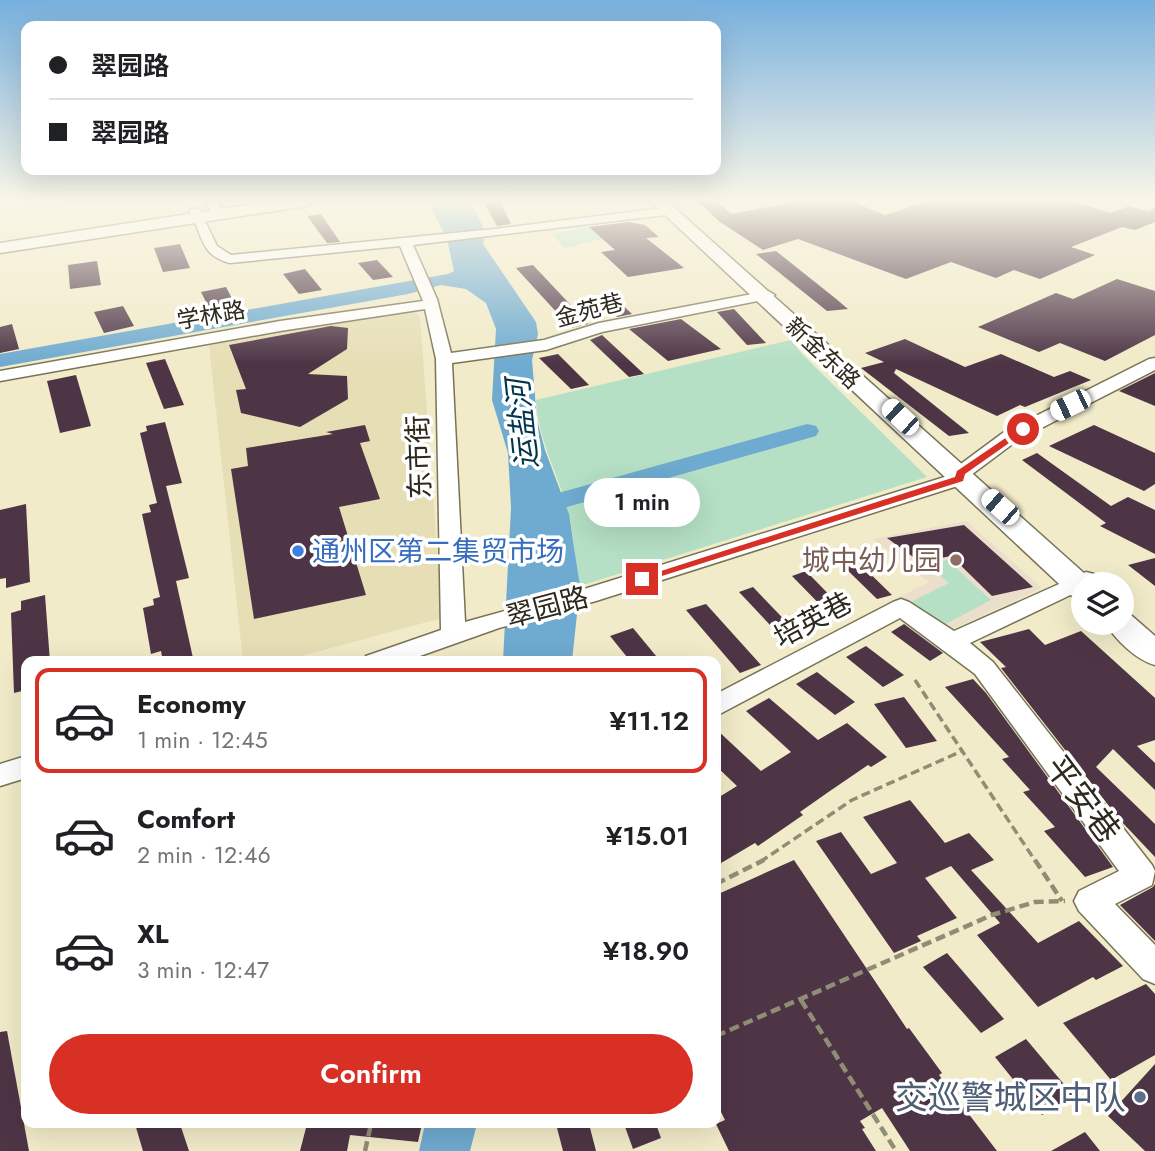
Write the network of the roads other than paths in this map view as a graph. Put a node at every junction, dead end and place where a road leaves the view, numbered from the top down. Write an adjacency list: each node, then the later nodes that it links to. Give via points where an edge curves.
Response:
1 (219, 255): 2 (street, via 230,260)
2 (276, 255)
3 (410, 255): 6 (street, 东市街)
4 (719, 255): 5 (main road, 新金东路)
5 (764, 295): 7 (street, 金苑巷, via 599,328 547,345); 10 (main road, 新金东路)
6 (430, 301): 7 (street, 东市街); 9 (street, 学林路)
7 (443, 359): 16 (street, 东市街)
8 (1155, 363): 10 (street, 翠园路, via 1011,436)
9 (0, 376)
10 (960, 476): 11 (main road, 新金东路); 13 (street, 翠园路)
11 (1071, 572)
12 (1071, 590): 18 (street)
13 (589, 596): 16 (street, 翠园路)
14 (1134, 621): 17 (main road)
15 (1134, 635): 19 (main road)
16 (453, 636): 20 (street, 翠园路)
17 (1155, 639)
18 (952, 642): 21 (street, 培英巷, via 901,607); 24 (street, 平安巷, via 984,668 1141,875)
19 (1155, 654)
20 (393, 656)
21 (721, 703)
22 (21, 769): 23 (street)
23 (0, 775)
24 (1076, 901): 25 (street)
25 (1155, 968)

